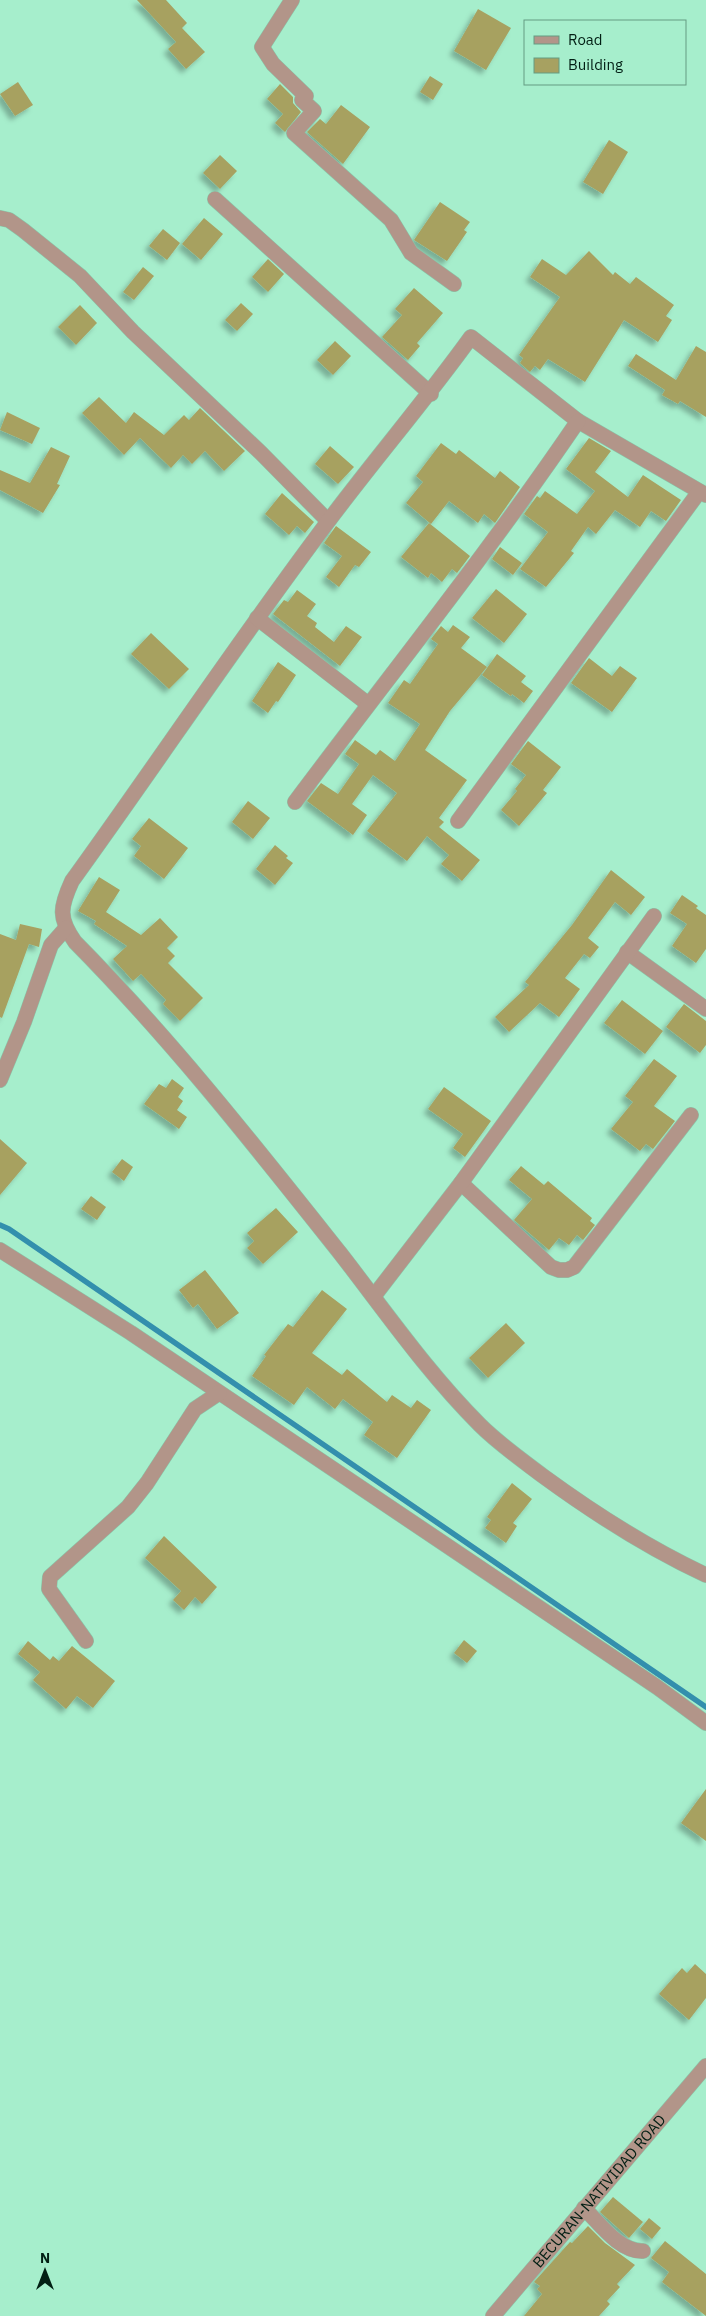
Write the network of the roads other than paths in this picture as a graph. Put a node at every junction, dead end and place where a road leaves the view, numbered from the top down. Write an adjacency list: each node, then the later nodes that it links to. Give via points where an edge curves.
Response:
1 (292, 0): 4 (street, via 262,48 273,64 306,96 302,100 314,112 294,133 391,220 411,253)
2 (215, 199): 5 (street)
3 (0, 218): 8 (street, via 23,230 80,276)
4 (454, 284)
5 (430, 394): 6 (street, via 471,337); 8 (street)
6 (578, 421): 7 (street); 10 (street, via 437,617)
7 (703, 494): 12 (street)
8 (328, 521): 9 (street)
9 (257, 618): 10 (street); 14 (street, via 72,881 63,901)
10 (368, 704): 11 (street)
11 (295, 802)
12 (458, 821)
13 (654, 916): 15 (street)
14 (66, 928): 17 (street, via 51,945); 21 (street, via 250,1139)
15 (627, 952): 16 (street); 19 (street)
16 (706, 1009)
17 (0, 1080)
18 (691, 1115): 19 (street, via 574,1267 566,1270 551,1267)
19 (462, 1183): 21 (street)
20 (0, 1250): 22 (street)
21 (374, 1296): 23 (street, via 449,1393 516,1456 661,1554)
22 (219, 1393): 24 (street, via 195,1409 128,1507 50,1577 49,1589); 25 (street)
23 (706, 1575)
24 (86, 1641)
25 (706, 1723)
26 (706, 2066): 27 (street, BECURAN-NATIVIDAD ROAD)
27 (584, 2208): 28 (street, via 629,2250); 29 (street, BECURAN-NATIVIDAD ROAD)
28 (643, 2250)
29 (493, 2316)

